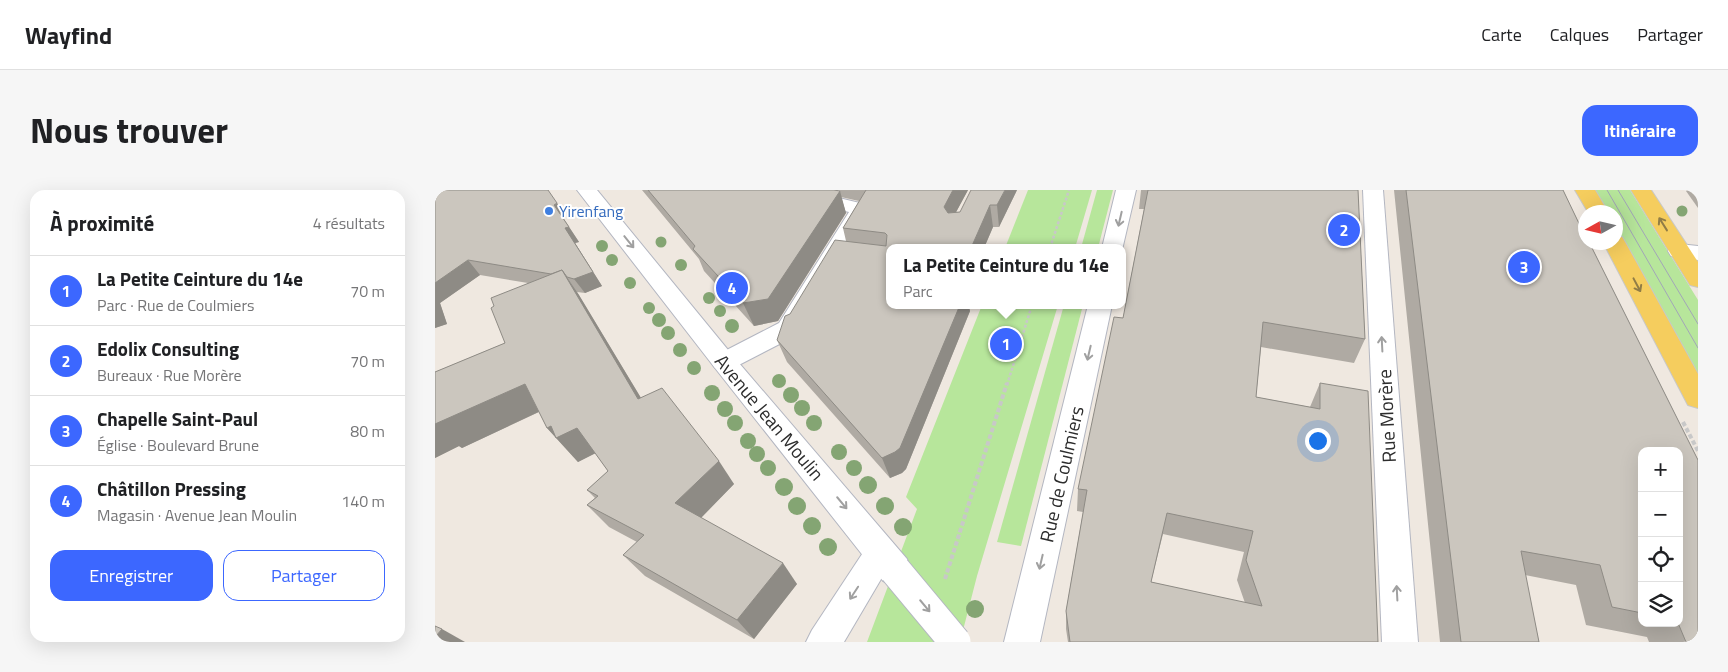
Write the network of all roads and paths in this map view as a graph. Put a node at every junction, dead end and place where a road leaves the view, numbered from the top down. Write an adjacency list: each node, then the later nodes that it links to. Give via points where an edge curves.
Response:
1 (587, 190): 16 (street, Avenue Jean Moulin, one-way to 16)
2 (830, 190): 16 (street, via 828,199 832,202 861,209 788,329)
3 (1069, 190): 9 (path)
4 (1126, 190): 10 (street, one-way to 10)
5 (1373, 190): 23 (street, Rue Morère, one-way to 5)
6 (1585, 190): 8 (main road)
7 (1641, 190): 12 (main road, one-way to 7)
8 (1593, 205)
9 (1051, 244)
10 (1114, 244)
11 (1618, 250): 17 (main road, one-way to 17)
12 (1689, 252): 13 (main road)
13 (1698, 280)
14 (1031, 309): 19 (path)
15 (1099, 309): 22 (street, Rue de Coulmiers, one-way to 22)
16 (724, 362): 18 (street, Avenue Jean Moulin, one-way to 18)
17 (1698, 398)
18 (888, 561): 20 (street, one-way to 20); 21 (street, Avenue Jean Moulin, one-way to 21, bridge)
19 (943, 586)
20 (823, 642)
21 (955, 642)
22 (1022, 642)
23 (1399, 642)

